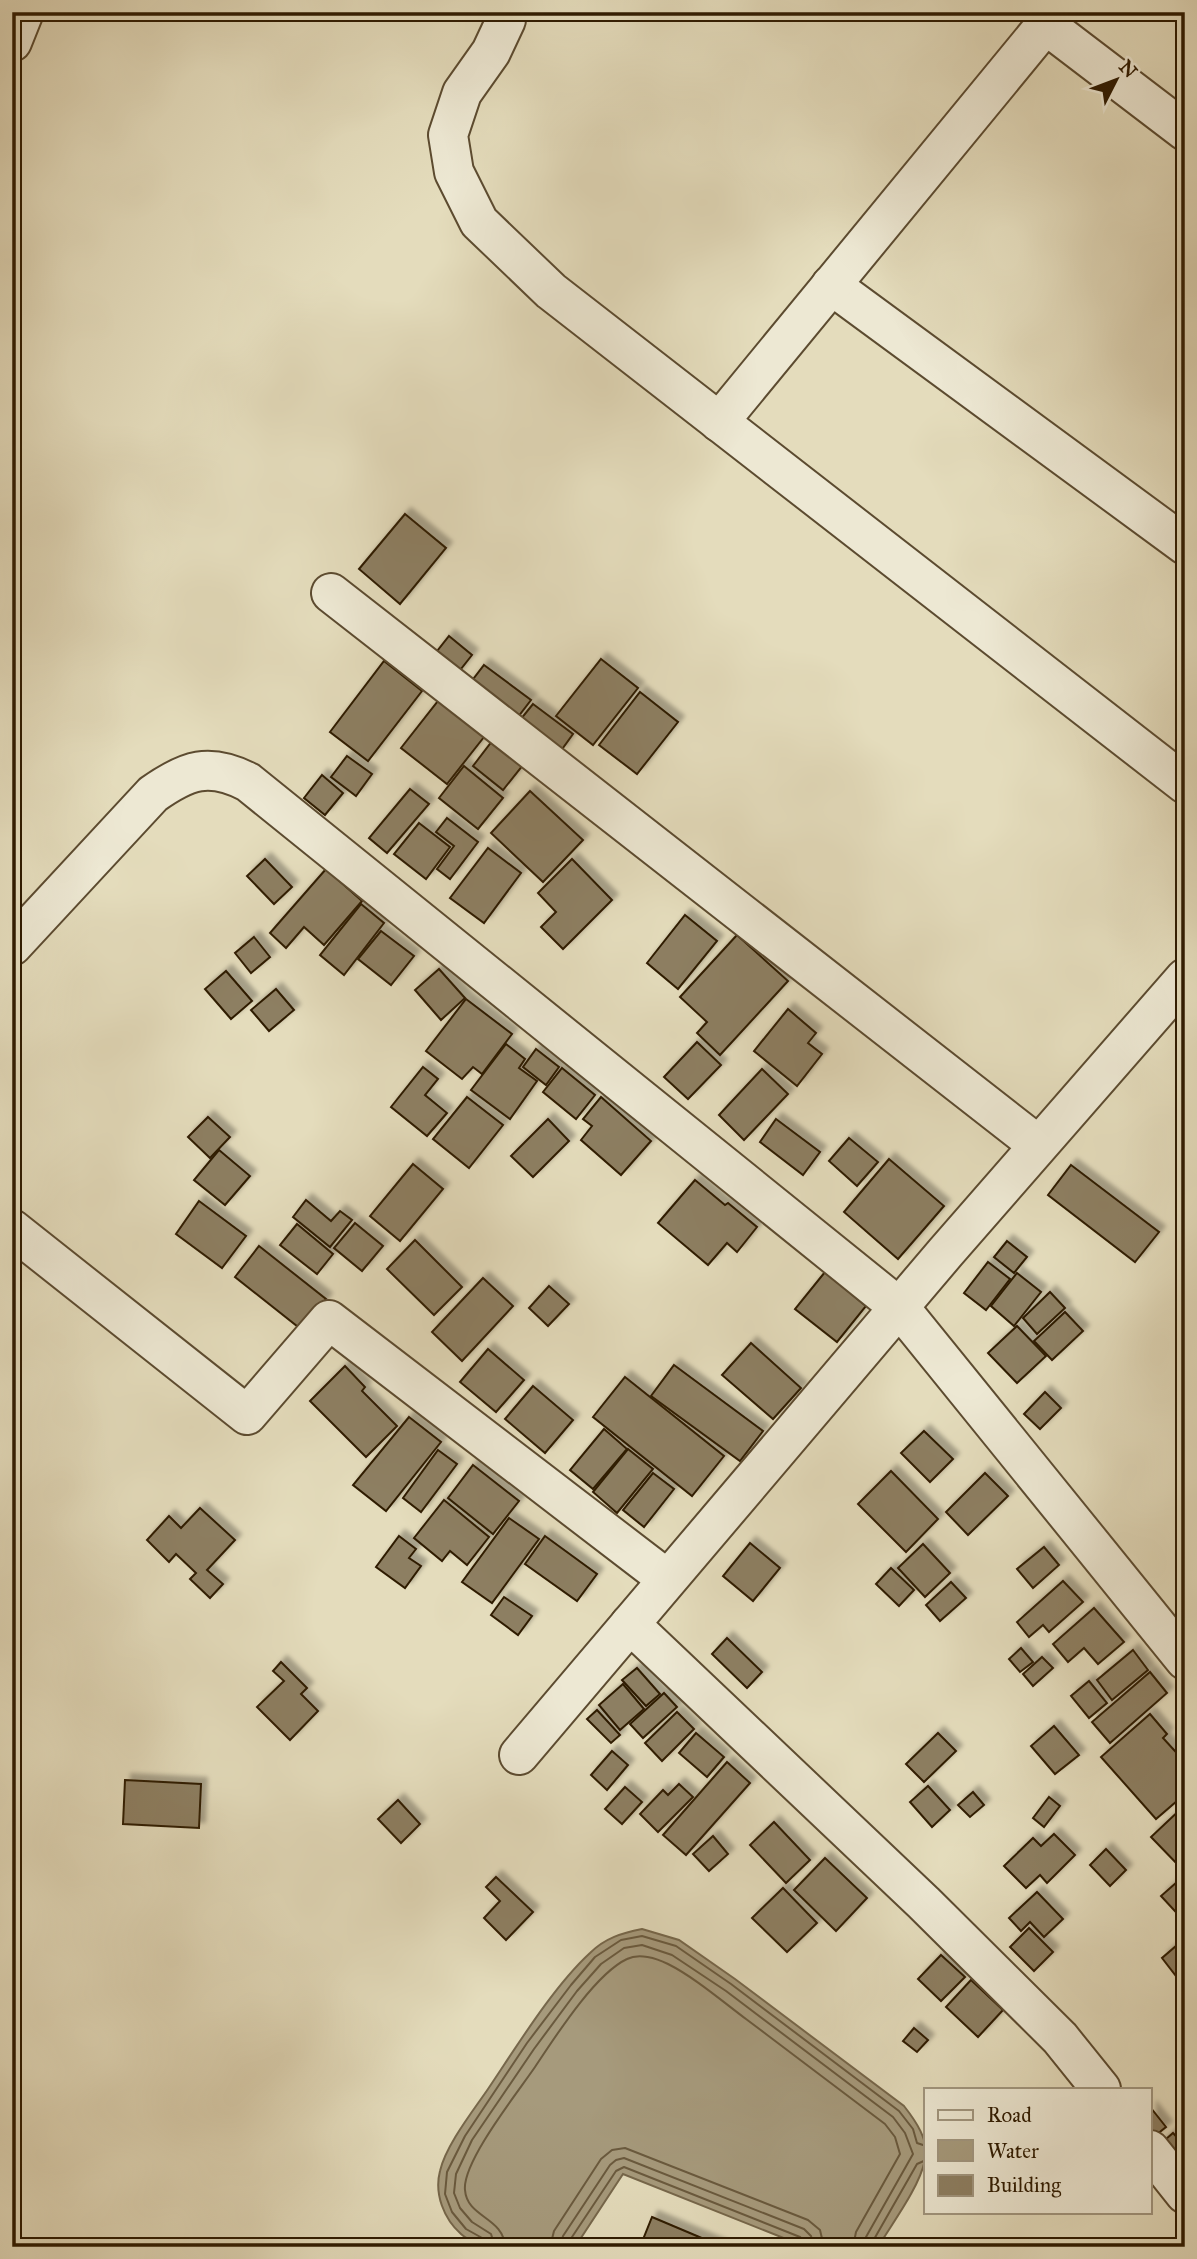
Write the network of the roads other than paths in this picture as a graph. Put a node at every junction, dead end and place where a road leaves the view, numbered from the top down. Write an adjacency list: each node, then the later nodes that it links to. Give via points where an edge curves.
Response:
1 (24, 12): 4 (street)
2 (504, 12): 7 (street, via 506,20 491,52 462,93 448,135 454,172 479,222 551,291)
3 (1051, 18): 5 (street); 6 (street)
4 (12, 42)
5 (1185, 131)
6 (831, 285): 7 (street); 8 (street)
7 (719, 422): 10 (street)
8 (1185, 545)
9 (331, 593): 13 (street)
10 (1185, 784)
11 (12, 946): 15 (street, via 153,794 198,770 231,774 248,782)
12 (1185, 978): 13 (street)
13 (1038, 1145): 15 (street)
14 (12, 1229): 16 (street, via 247,1415 329,1320)
15 (900, 1308): 16 (street); 18 (street)
16 (667, 1579): 17 (street)
17 (630, 1624): 19 (street); 20 (street, via 924,1903 1060,2038)
18 (1185, 1660)
19 (519, 1755)
20 (1100, 2088)
21 (1152, 2153): 22 (street)
22 (1185, 2194)

